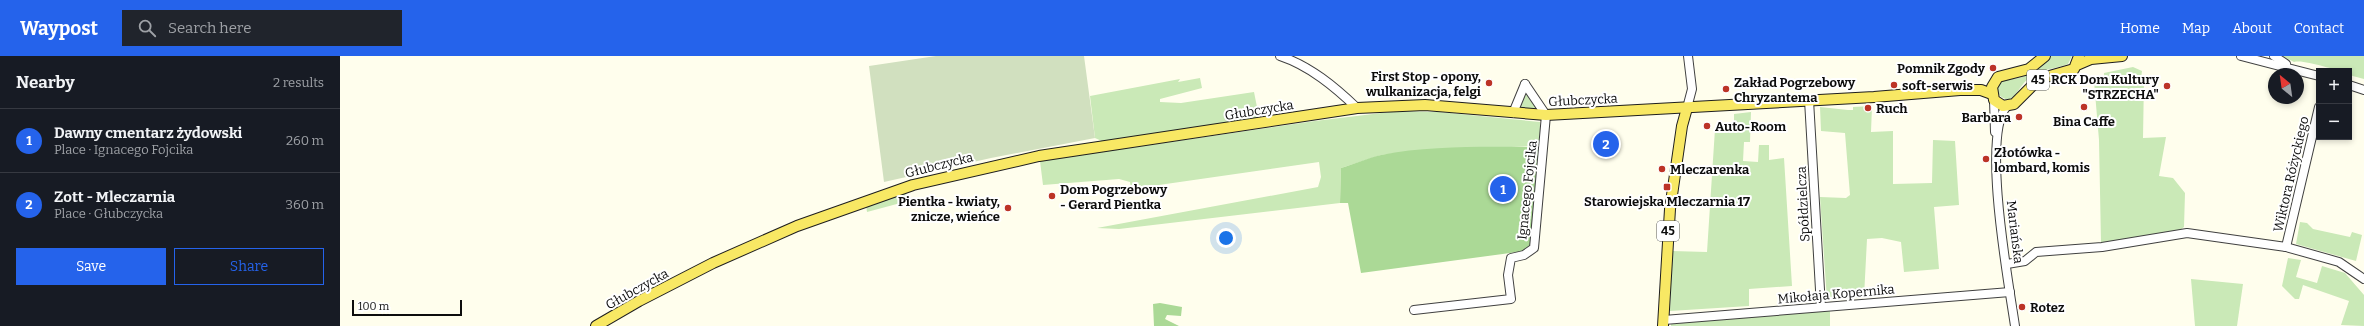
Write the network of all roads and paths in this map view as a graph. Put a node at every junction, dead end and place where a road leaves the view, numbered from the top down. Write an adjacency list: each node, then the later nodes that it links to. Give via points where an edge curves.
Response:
1 (1280, 56): 18 (street, via 1290,59 1331,83)
2 (1688, 56): 19 (street, via 1692,89)
3 (2045, 56): 11 (main road, 45, via 2029,69 2000,75)
4 (2122, 56): 7 (main road)
5 (2240, 56): 8 (street)
6 (2274, 56): 8 (street)
7 (2078, 60): 17 (main road, 45, via 2071,71 2039,79 2017,102)
8 (2291, 68)
9 (2304, 72): 10 (street)
10 (2316, 75)
11 (1994, 81): 13 (main road, Głubczycka / 45); 15 (main road)
12 (2352, 86): 14 (street)
13 (1960, 90): 15 (main road, Głubczycka / 45, via 1981,90); 16 (main road, Głubczycka / 45)
14 (2364, 90)
15 (1993, 97): 17 (main road, 45); 23 (street, Mariańska)
16 (1809, 100): 19 (main road, Głubczycka / 45); 28 (street, Spółdzielcza)
17 (2006, 106): 23 (street, Mariańska, via 2000,117)
18 (1357, 108): 20 (main road, Głubczycka, via 1425,105); 31 (main road, Głubczycka, via 1039,156 913,185 797,226 713,263)
19 (1687, 108): 21 (main road, Głubczycka); 30 (main road, 45, via 1670,209)
20 (1513, 113): 21 (main road, Głubczycka); 21 (street, via 1525,84)
21 (1546, 115): 29 (street, Ignacego Fojcika, via 1534,248 1524,255 1510,258 1508,275 1511,298)
22 (2316, 120): 24 (street, Wiktora Różyckiego)
23 (1996, 141): 25 (street, Mariańska, via 1996,176)
24 (2286, 247): 25 (street, via 2187,233 2102,247 2036,252 2025,261); 26 (street, via 2339,262)
25 (2007, 264): 27 (street, Mariańska)
26 (2364, 279)
27 (2010, 292): 28 (street, Mikołaja Kopernika); 32 (street, Mariańska)
28 (1821, 307): 30 (street, Mikołaja Kopernika)
29 (1414, 310)
30 (1664, 323)
31 (596, 326)
32 (2014, 326)

